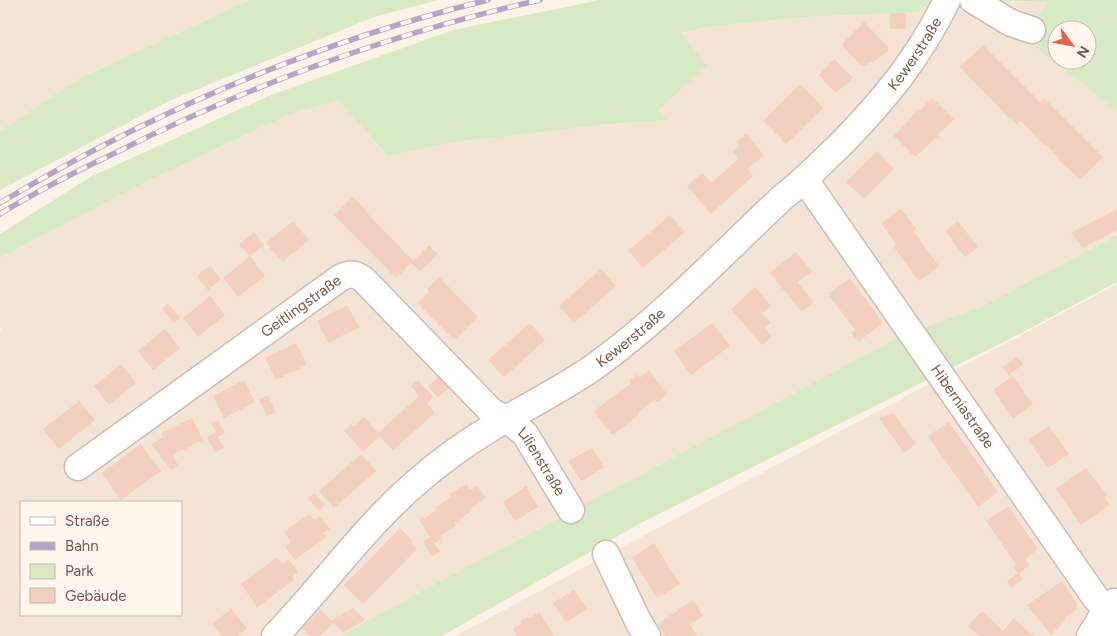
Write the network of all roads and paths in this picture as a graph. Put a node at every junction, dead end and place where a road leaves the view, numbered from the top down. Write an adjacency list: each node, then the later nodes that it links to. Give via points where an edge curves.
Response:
1 (946, 0): 4 (street, Kewerstraße, via 920,49 890,91)
2 (973, 0): 3 (street, via 1011,23)
3 (1032, 30)
4 (805, 180): 5 (street, Kewerstraße, via 783,196 651,321 613,352 572,382); 9 (street, Hiberniastraße, via 1090,589)
5 (507, 419): 6 (street, Geitlingstraße, via 492,412 365,281 348,274); 7 (street, Lilienstraße, via 525,434); 11 (street, Kewerstraße, via 436,466 396,501)
6 (78, 467)
7 (571, 510)
8 (606, 554): 12 (street)
9 (1112, 604): 10 (street, Hiberniastraße, via 1110,625); 13 (street)
10 (1117, 633)
11 (275, 636)
12 (647, 636)
13 (1090, 636)

